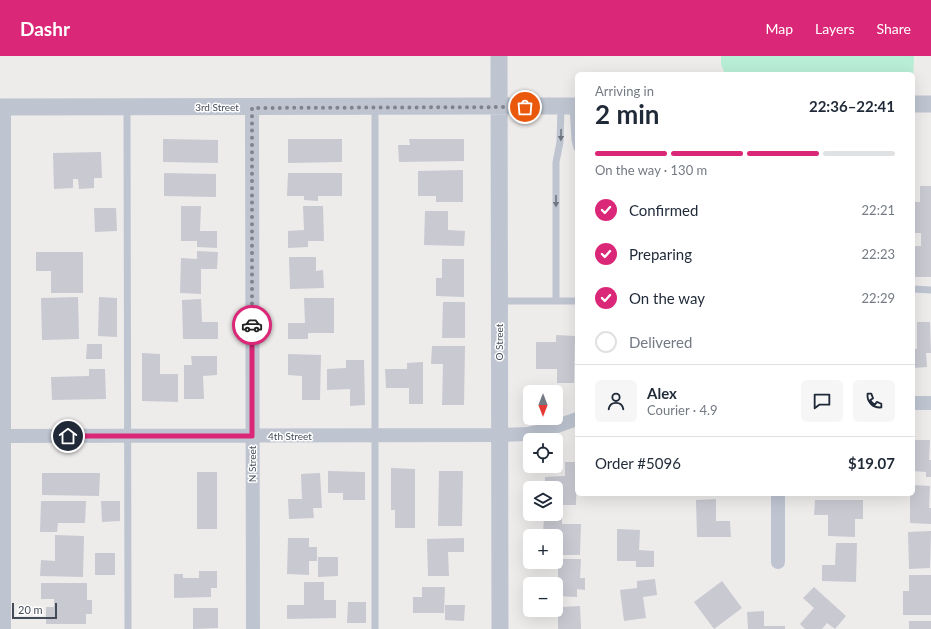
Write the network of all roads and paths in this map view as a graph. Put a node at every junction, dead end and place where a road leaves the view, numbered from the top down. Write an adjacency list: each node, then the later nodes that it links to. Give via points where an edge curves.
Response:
1 (500, 56): 8 (street, O Street)
2 (915, 104): 3 (street)
3 (931, 104)
4 (570, 106): 8 (street, 3rd Street); 10 (lane); 15 (lane, one-way to 15, via 556,162)
5 (2, 107): 6 (street, 3rd Street); 20 (street)
6 (127, 107): 9 (street, 3rd Street); 21 (lane)
7 (375, 107): 8 (street, 3rd Street); 9 (street, 3rd Street); 23 (lane)
8 (500, 107): 14 (street, O Street)
9 (252, 108): 22 (street, N Street)
10 (575, 140)
11 (915, 290): 12 (lane)
12 (931, 290)
13 (575, 300): 15 (lane)
14 (500, 301): 15 (lane); 19 (street, O Street)
15 (556, 301)
16 (915, 403): 17 (street)
17 (931, 403)
18 (575, 420): 19 (street, 4th Street, via 527,434)
19 (500, 435): 23 (street, 4th Street); 30 (street, O Street)
20 (2, 436): 21 (street, 4th Street); 26 (street)
21 (128, 436): 22 (street, 4th Street); 27 (lane)
22 (252, 436): 23 (street, 4th Street); 28 (street, N Street)
23 (375, 436): 29 (lane)
24 (778, 496): 25 (street)
25 (778, 562)
26 (4, 629)
27 (128, 629)
28 (253, 629)
29 (375, 629)
30 (500, 629)

